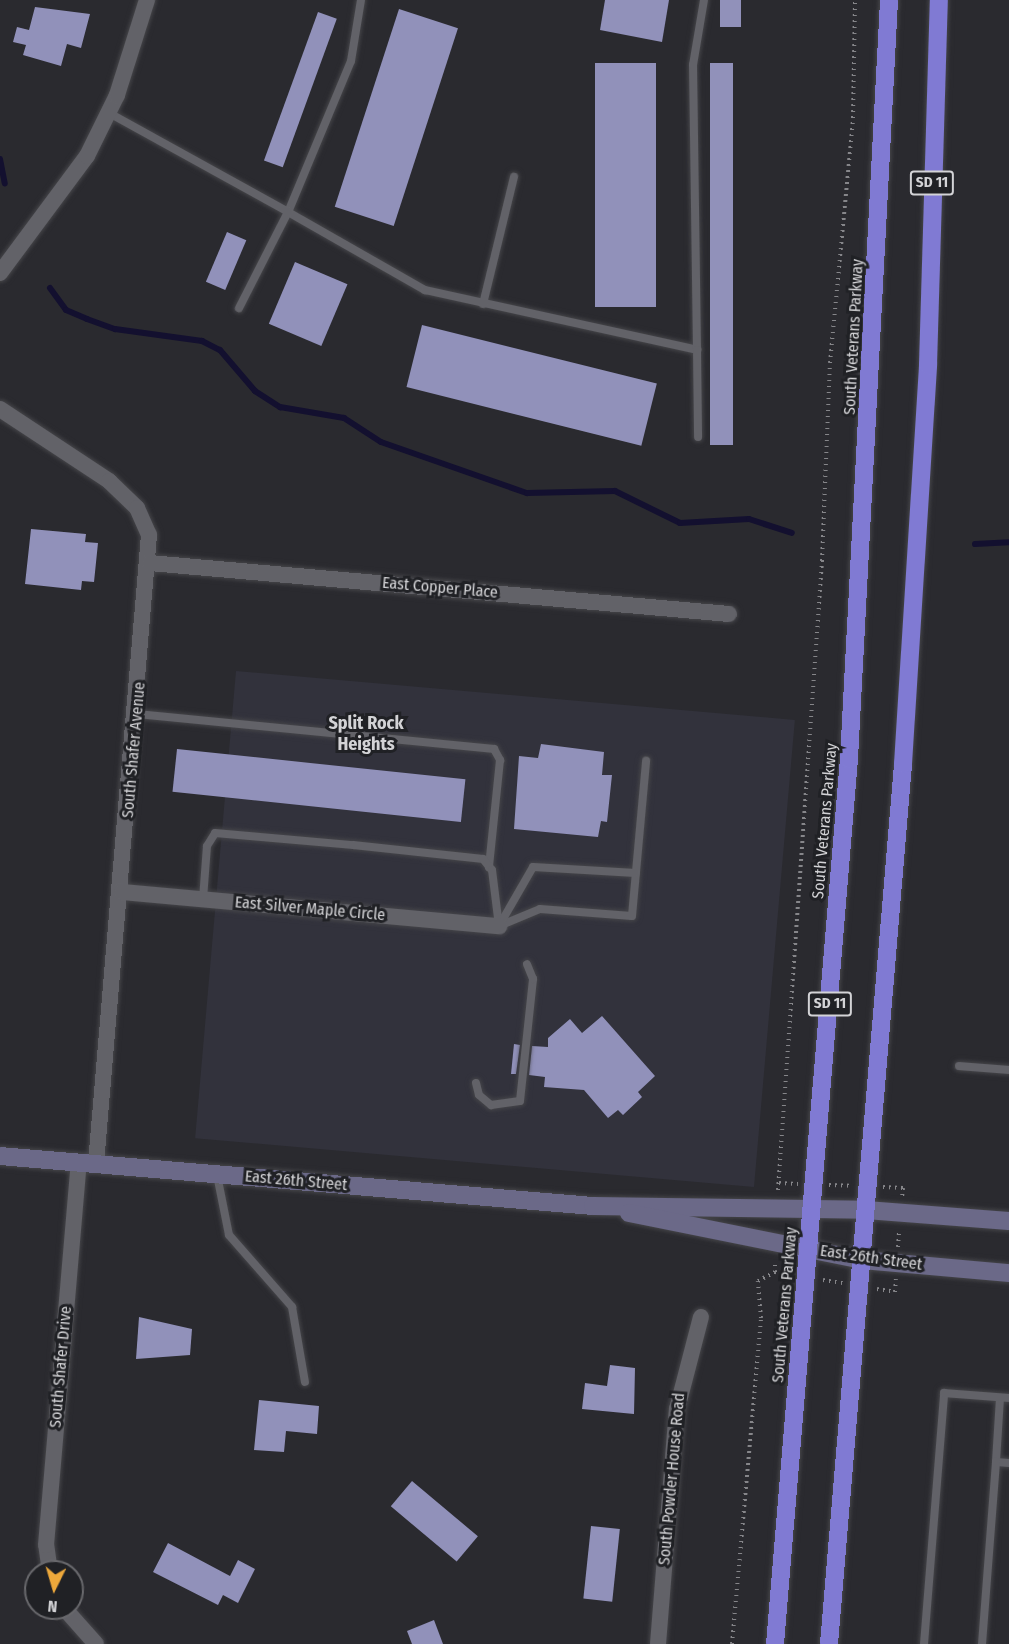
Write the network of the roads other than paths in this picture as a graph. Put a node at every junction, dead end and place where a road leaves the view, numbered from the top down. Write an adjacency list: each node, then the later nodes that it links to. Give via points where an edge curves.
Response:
1 (147, 0): 6 (street)
2 (361, 0): 8 (lane, via 351,61)
3 (704, 0): 12 (lane, via 693,65)
4 (889, 0): 32 (highway, South Veterans Parkway / SD 11, via 862,559)
5 (939, 0): 33 (highway, SD 11, via 928,366 912,628)
6 (109, 113): 8 (lane); 9 (street, via 68,186)
7 (514, 177): 10 (lane)
8 (288, 212): 10 (lane, via 425,290); 11 (lane)
9 (0, 273)
10 (483, 304): 12 (lane)
11 (239, 308)
12 (697, 350): 14 (lane)
13 (0, 409): 15 (street, South Shafer Avenue, via 126,495 145,521)
14 (698, 437)
15 (150, 563): 16 (street, East Copper Place); 17 (street, South Shafer Avenue)
16 (729, 614)
17 (137, 714): 19 (lane, via 494,749 500,760); 21 (street, South Shafer Avenue)
18 (646, 761): 20 (lane)
19 (489, 867): 22 (lane, via 472,857 214,833 207,846); 23 (lane)
20 (636, 873): 23 (lane, via 533,867); 23 (lane, via 632,916 540,909)
21 (122, 891): 22 (street, East Silver Maple Circle); 29 (street, South Shafer Avenue)
22 (202, 899): 23 (street, East Silver Maple Circle)
23 (499, 926)
24 (527, 964): 27 (lane, via 533,979 520,1101 491,1105 479,1095)
25 (959, 1066): 26 (lane)
26 (1009, 1070)
27 (476, 1083)
28 (0, 1156): 29 (main road, East 26th Street)
29 (88, 1163): 30 (main road, East 26th Street); 43 (street, South Shafer Drive, via 46,1545)
30 (217, 1174): 31 (main road, East 26th Street); 39 (lane, via 229,1235 292,1307)
31 (593, 1206): 32 (main road, East 26th Street); 35 (main road, East 26th Street)
32 (813, 1209): 33 (main road, East 26th Street); 35 (highway, South Veterans Parkway / SD 11)
33 (866, 1210): 34 (main road, East 26th Street); 36 (highway, SD 11)
34 (1009, 1221)
35 (809, 1250): 36 (main road, East 26th Street); 47 (highway, South Veterans Parkway / SD 11)
36 (862, 1260): 37 (main road, East 26th Street); 48 (highway, SD 11)
37 (1009, 1273)
38 (701, 1317): 46 (street, South Powder House Road, via 677,1409)
39 (305, 1382)
40 (1005, 1398): 41 (lane); 49 (lane, via 944,1393)
41 (996, 1462): 42 (lane); 50 (lane)
42 (1009, 1463)
43 (48, 1560)
44 (75, 1620): 45 (street)
45 (96, 1644)
46 (657, 1644)
47 (775, 1644)
48 (829, 1644)
49 (924, 1644)
50 (982, 1644)

